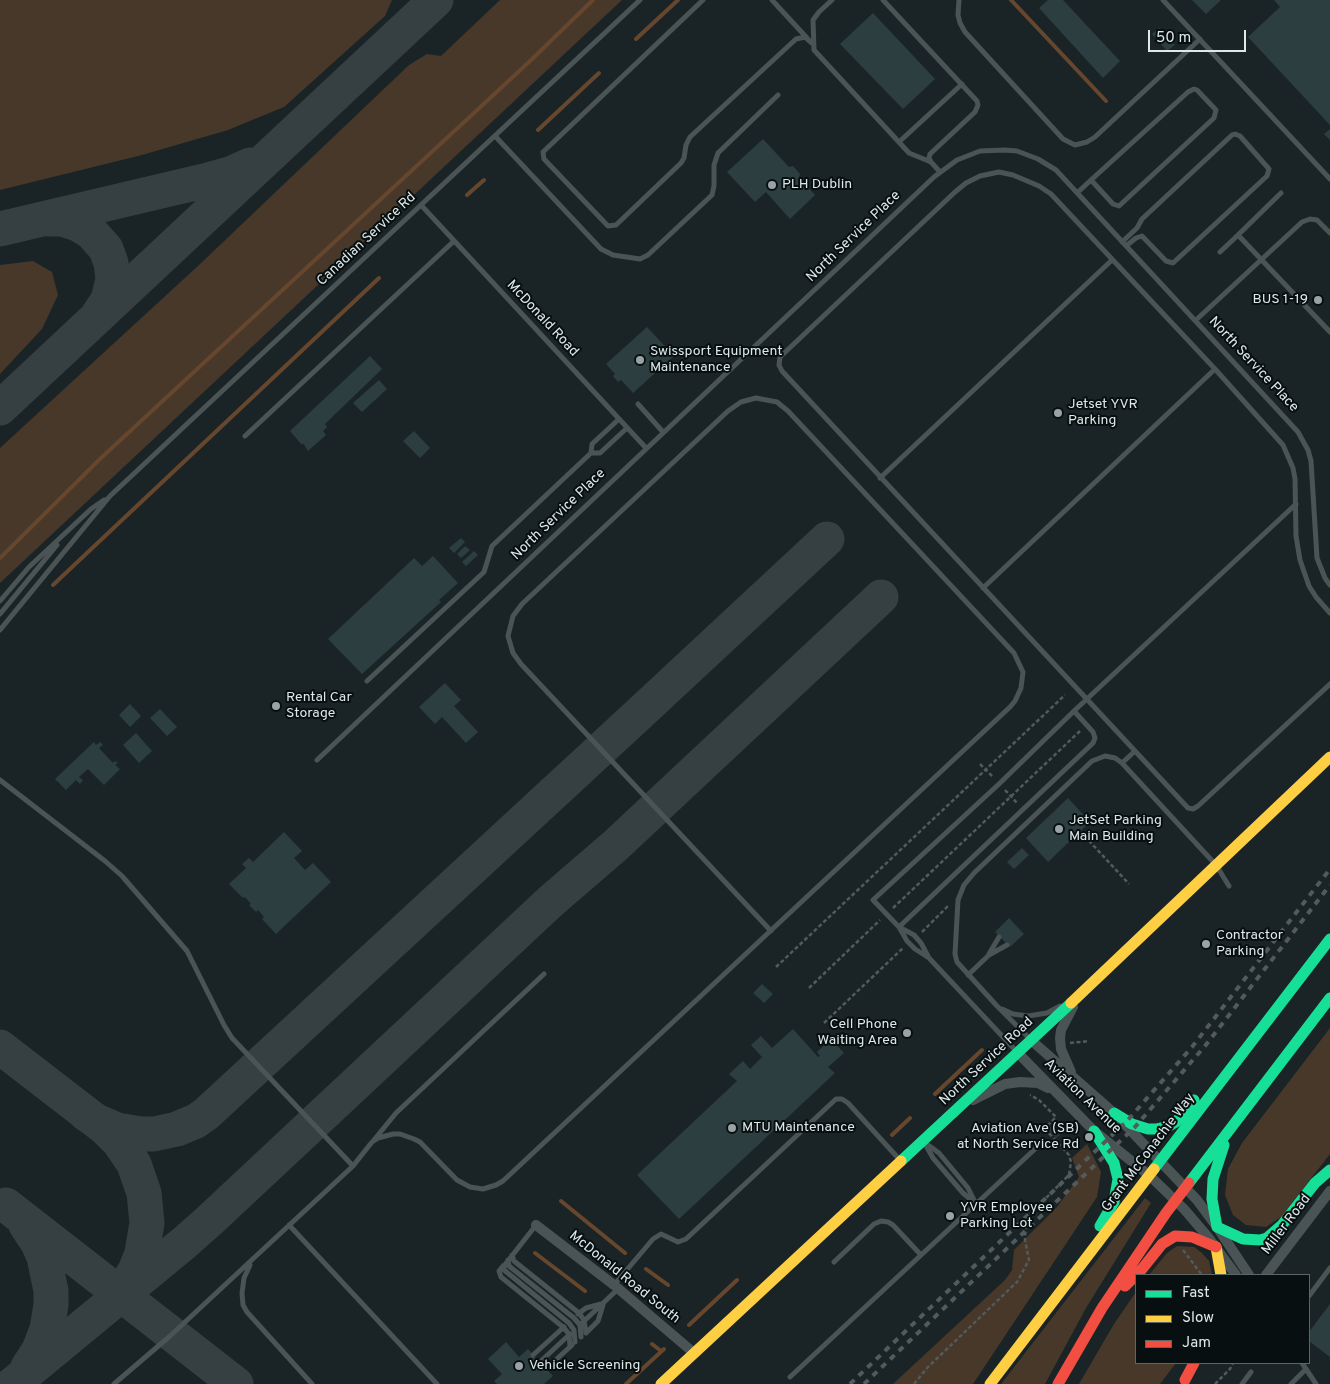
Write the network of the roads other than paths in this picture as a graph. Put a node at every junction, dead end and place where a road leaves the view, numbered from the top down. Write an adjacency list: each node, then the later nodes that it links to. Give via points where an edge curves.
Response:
1 (640, 0): 13 (lane, Canadian Service Rd)
2 (703, 0): 8 (lane, via 543,152 544,159 608,226 616,224 681,163 690,137 796,39)
3 (772, 0): 8 (lane)
4 (832, 0): 10 (lane, via 813,20)
5 (883, 0): 11 (lane)
6 (959, 0): 9 (lane, via 958,15 965,32 1063,139 1075,145 1095,137)
7 (1163, 0): 9 (lane)
8 (808, 39): 10 (lane)
9 (1200, 39): 17 (lane)
10 (813, 44): 14 (lane, via 816,54)
11 (962, 84): 14 (lane); 15 (lane, via 977,101 977,109 930,154)
12 (778, 95): 13 (lane, via 718,153 712,195 640,259 613,255 601,249)
13 (495, 136): 21 (lane, Canadian Service Rd)
14 (899, 142): 15 (lane, via 909,153)
15 (931, 162): 16 (lane)
16 (940, 172): 20 (lane, North Service Place, via 957,160 980,151 1005,150 1027,154 1047,164); 35 (lane, North Service Place)
17 (1330, 179)
18 (1091, 180): 18 (lane, via 1191,90 1200,92 1216,110 1214,118 1119,206 1113,204); 20 (lane)
19 (1281, 193): 23 (lane)
20 (1077, 194): 25 (lane, North Service Place)
21 (421, 205): 24 (lane, McDonald Road); 40 (lane, Canadian Service Rd)
22 (1330, 233): 27 (lane, via 1317,220 1306,220)
23 (1238, 235): 26 (lane); 27 (lane)
24 (454, 241): 33 (lane, McDonald Road); 36 (lane)
25 (1124, 244): 25 (lane, via 1142,236 1168,263 1175,262 1267,176 1269,169 1240,136 1232,135 1142,219); 29 (lane, North Service Place)
26 (1220, 252)
27 (1262, 259): 29 (lane); 30 (lane)
28 (1112, 260): 31 (lane); 39 (lane); 39 (lane, via 1045,189 1013,175 989,173 955,192 779,360 782,371)
29 (1196, 320): 43 (lane, North Service Place, via 1303,439 1311,461 1318,558)
30 (1330, 332)
31 (1215, 369): 41 (lane, via 1283,445 1293,468); 44 (lane)
32 (638, 404): 35 (lane)
33 (619, 419): 34 (lane, McDonald Road); 38 (lane, via 592,444)
34 (627, 428): 37 (lane, McDonald Road); 38 (lane, via 600,453)
35 (663, 432): 37 (lane, North Service Place)
36 (245, 436)
37 (646, 448): 55 (lane, North Service Place)
38 (591, 453): 49 (lane, via 492,546 484,572)
39 (880, 478): 44 (lane)
40 (110, 496): 42 (lane); 48 (lane)
41 (1296, 504): 46 (lane, via 1298,548 1304,573 1316,597); 51 (lane)
42 (68, 531): 45 (lane, via 29,567); 47 (lane)
43 (1330, 585)
44 (983, 588): 51 (lane)
45 (0, 601)
46 (1330, 613)
47 (0, 614)
48 (0, 630)
49 (368, 681)
50 (1330, 684): 53 (lane, via 1195,808 1186,806)
51 (1086, 700): 52 (lane); 53 (lane)
52 (1074, 711): 60 (lane, via 1093,732 1093,743); 60 (lane, via 873,900)
53 (1135, 751): 56 (lane)
54 (1330, 758): 58 (main road, North Service Road)
55 (317, 760)
56 (1122, 763): 58 (lane); 68 (lane, Aviation Avenue, via 1105,756 1092,762 967,879 958,900 955,954 957,962)
57 (0, 780): 86 (lane, via 122,876 187,951 232,1038)
58 (1216, 865): 59 (lane); 70 (main road, North Service Road)
59 (1229, 886)
60 (899, 927): 66 (lane, via 907,941); 66 (lane, via 922,943)
61 (771, 931): 61 (lane, via 1010,707 1019,694 1023,672 1014,653 788,412 777,402 756,398 741,402 728,411 522,604 513,616 508,636 513,653 521,664); 81 (lane, via 496,1186 483,1189 463,1184 420,1142 408,1136 393,1134)
62 (999, 937): 65 (lane)
63 (1330, 939): 71 (main road, Grant McConachie Way)
64 (1007, 945): 65 (lane)
65 (989, 955): 68 (lane)
66 (929, 958): 74 (lane, Aviation Avenue)
67 (544, 974): 81 (lane, via 396,1113)
68 (968, 975): 72 (lane, Aviation Avenue)
69 (1330, 998): 79 (main road)
70 (1077, 999): 72 (lane, via 1037,1015 1013,1014); 73 (main road, North Service Road); 75 (street, via 1060,1038 1068,1066)
71 (1282, 1002): 78 (main road, via 1236,1045 1176,1122 1162,1128 1148,1128 1132,1124); 85 (main road, Grant McConachie Way)
72 (997, 1006): 73 (lane, Aviation Avenue)
73 (1032, 1041): 74 (main road, North Service Road); 75 (street, Aviation Avenue)
74 (1018, 1054): 76 (street, Aviation Avenue); 77 (main road, North Service Road)
75 (1078, 1081): 78 (street, Aviation Avenue)
76 (1059, 1094): 77 (street, via 1038,1082 1020,1082 1005,1084); 80 (street, Aviation Avenue)
77 (965, 1104): 82 (main road, North Service Road)
78 (1114, 1113): 85 (street, Aviation Avenue)
79 (1228, 1131): 89 (main road); 95 (main road, via 1213,1179 1212,1199)
80 (1094, 1132): 88 (street, Aviation Avenue); 117 (main road, via 1114,1163 1118,1174 1117,1194)
81 (372, 1142): 86 (lane)
82 (924, 1142): 84 (main road, North Service Road); 92 (lane, via 962,1193)
83 (1035, 1149): 92 (lane)
84 (901, 1162): 110 (lane, via 848,1103 836,1099 686,1239 678,1242 661,1234 653,1239); 127 (main road, North Service Road)
85 (1160, 1163): 88 (main road, Grant McConachie Way); 89 (street, Aviation Avenue)
86 (353, 1166): 93 (lane)
87 (1330, 1170): 95 (main road, via 1267,1238 1244,1239)
88 (1150, 1176): 91 (street, Aviation Avenue); 117 (main road, Grant McConachie Way)
89 (1185, 1188): 91 (main road); 95 (street, Aviation Avenue)
90 (1330, 1191): 108 (street, Miller Road)
91 (1176, 1201): 96 (street, Aviation Avenue); 113 (main road)
92 (976, 1204): 98 (lane)
93 (289, 1225): 99 (lane); 140 (lane)
94 (536, 1225): 97 (lane); 110 (street, McDonald Road South)
95 (1217, 1227): 107 (street, Aviation Avenue)
96 (1216, 1247): 104 (main road, via 1198,1239 1175,1236 1157,1250); 105 (main road); 106 (street, Aviation Avenue)
97 (512, 1255): 100 (lane); 114 (lane, via 514,1261)
98 (921, 1255): 101 (lane, via 893,1225 881,1221); 136 (lane)
99 (256, 1256): 138 (lane); 139 (lane, via 244,1278 243,1304 252,1319)
100 (508, 1260): 102 (lane); 115 (lane, via 510,1266)
101 (834, 1262)
102 (504, 1266): 118 (lane, via 505,1271); 120 (lane, via 499,1271 501,1277)
103 (1330, 1268): 111 (lane)
104 (1137, 1274)
105 (1221, 1274)
106 (1235, 1274)
107 (1248, 1274)
108 (1267, 1274)
109 (1135, 1276): 113 (main road)
110 (616, 1287): 112 (lane); 127 (street, McDonald Road South)
111 (1310, 1295)
112 (604, 1302): 114 (lane); 116 (lane); 122 (lane, via 598,1321)
113 (1102, 1308): 143 (main road)
114 (579, 1314): 115 (lane); 116 (lane)
115 (574, 1318): 118 (lane); 119 (lane)
116 (584, 1320): 119 (lane); 122 (lane)
117 (1039, 1320): 142 (main road, Grant McConachie Way)
118 (568, 1323): 120 (lane); 121 (lane)
119 (580, 1325): 121 (lane); 124 (lane)
120 (563, 1328): 123 (lane); 128 (lane)
121 (574, 1330): 123 (lane); 125 (lane)
122 (586, 1333): 124 (lane)
123 (569, 1334): 126 (lane); 129 (lane)
124 (581, 1337): 125 (lane)
125 (576, 1342): 126 (lane)
126 (570, 1347): 133 (lane)
127 (694, 1354): 141 (main road, North Service Road)
128 (533, 1355)
129 (540, 1362)
130 (1193, 1364): 137 (main road)
131 (1197, 1364): 137 (street)
132 (1303, 1364): 134 (lane)
133 (546, 1369)
134 (1306, 1369): 145 (lane); 146 (lane)
135 (1251, 1372): 144 (lane)
136 (790, 1378)
137 (1184, 1382)
138 (114, 1384)
139 (312, 1384)
140 (437, 1384)
141 (661, 1384)
142 (990, 1384)
143 (1058, 1384)
144 (1242, 1384)
145 (1292, 1384)
146 (1316, 1384)

